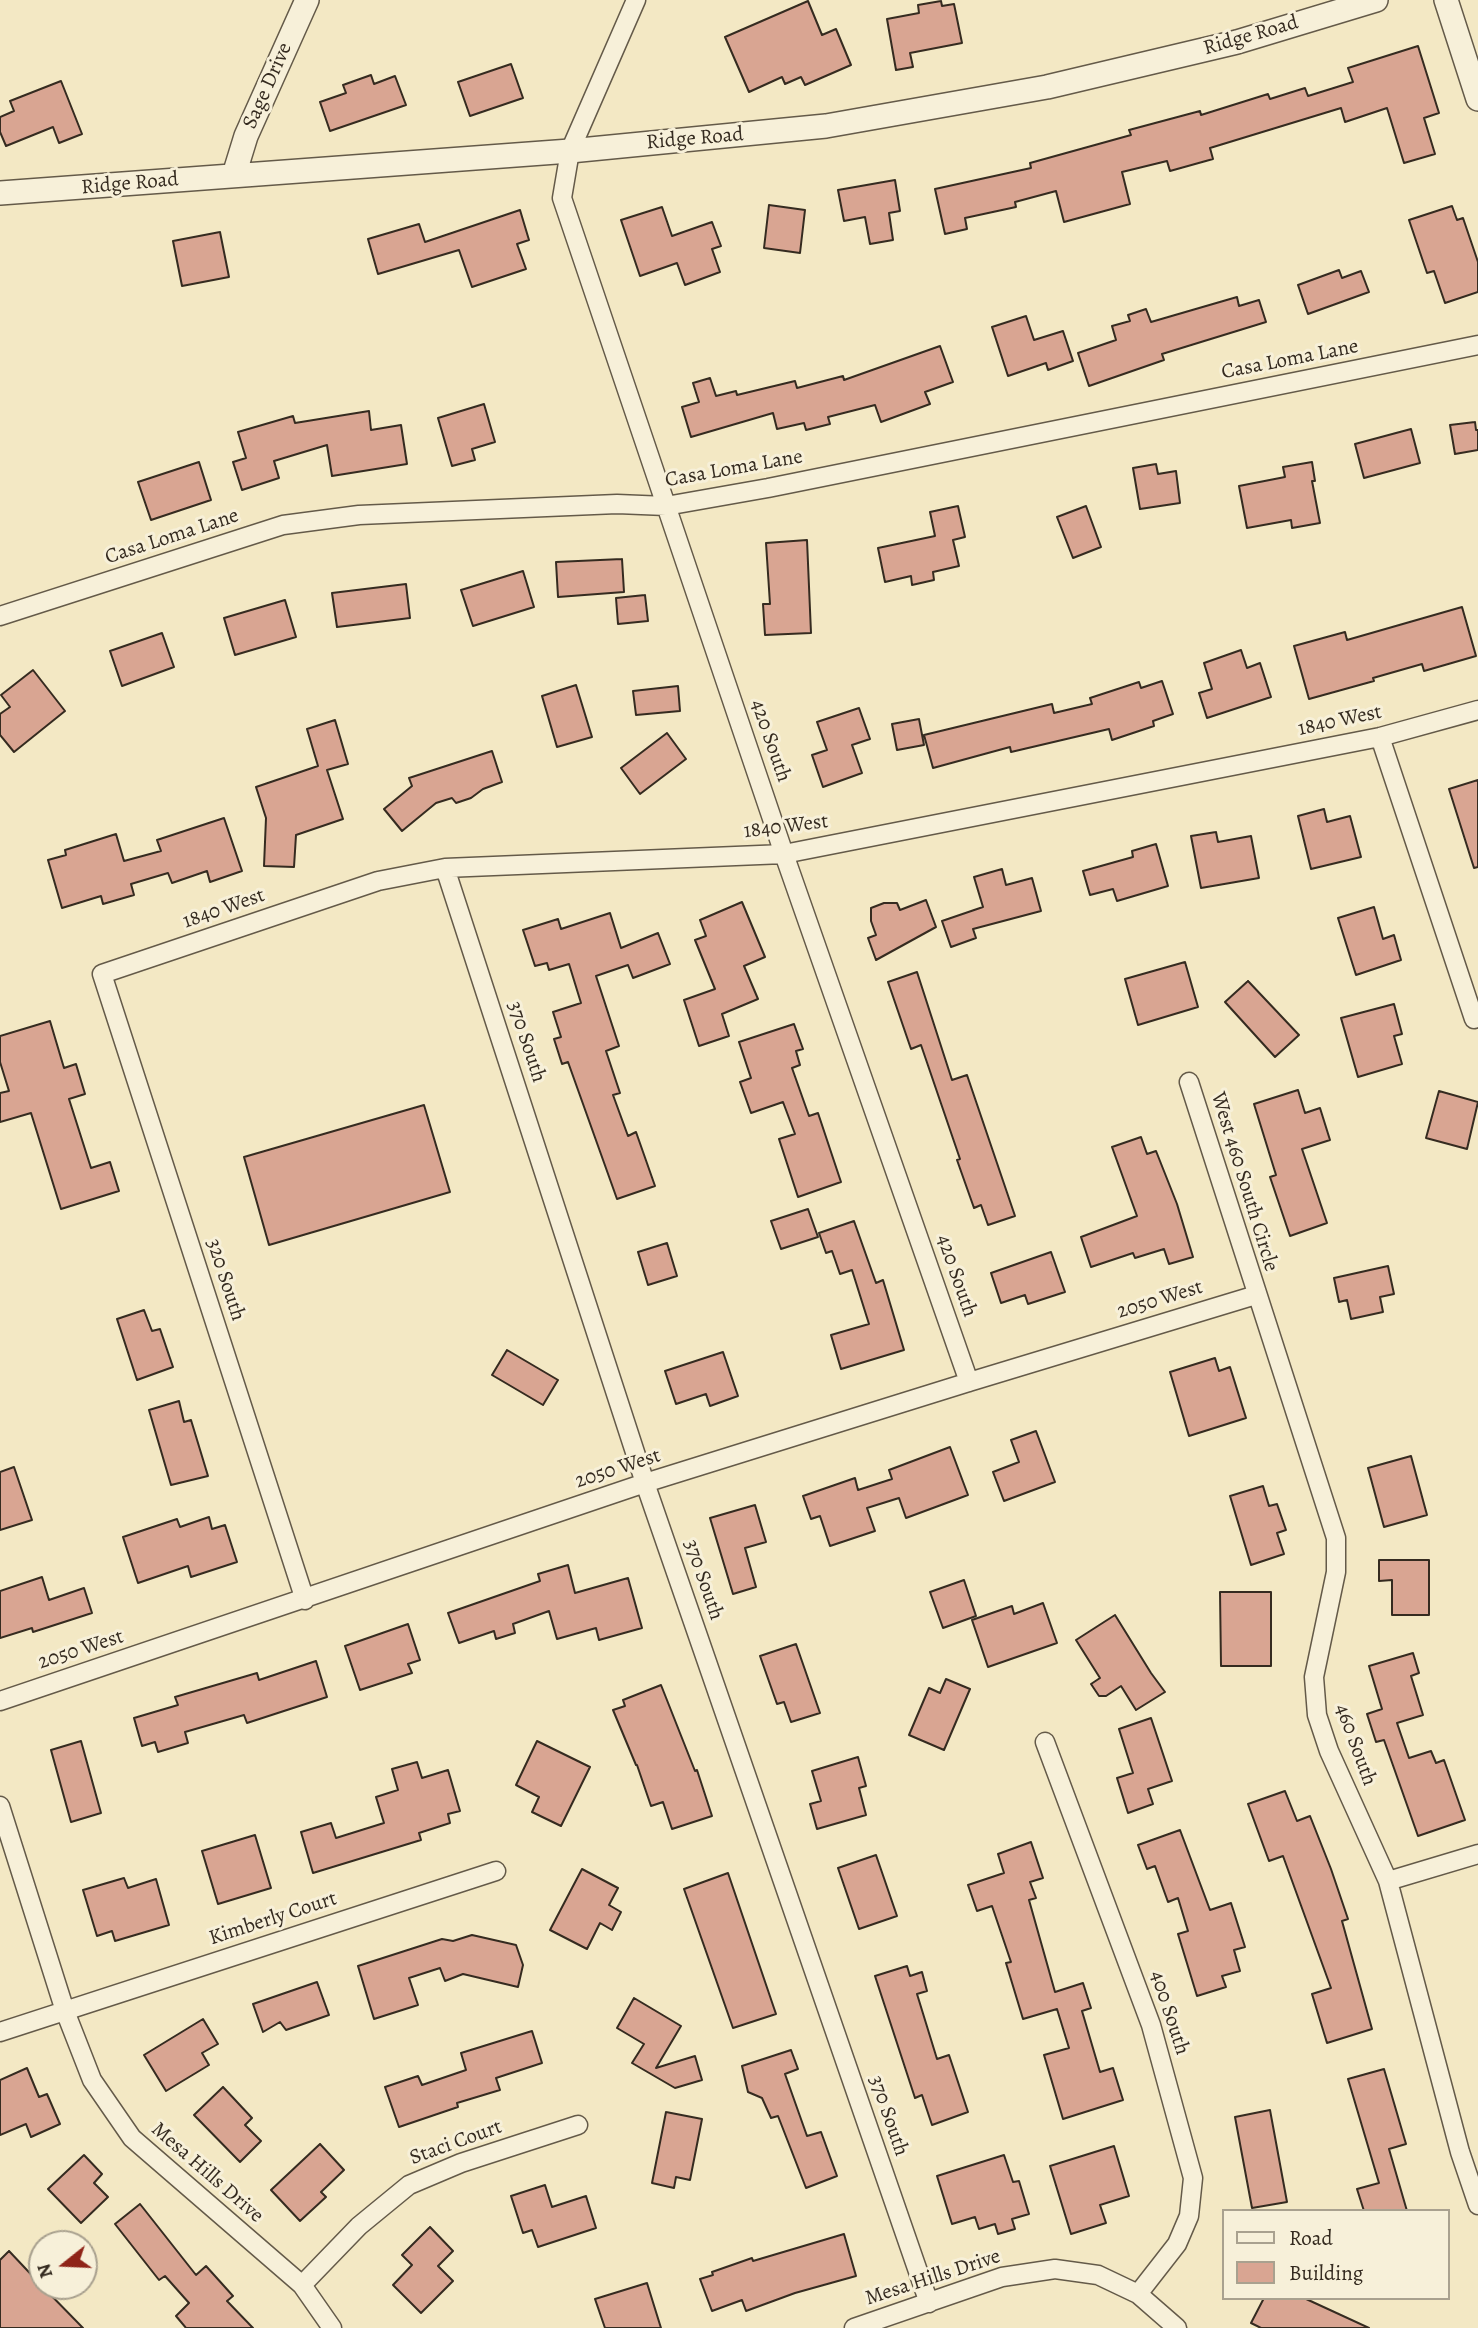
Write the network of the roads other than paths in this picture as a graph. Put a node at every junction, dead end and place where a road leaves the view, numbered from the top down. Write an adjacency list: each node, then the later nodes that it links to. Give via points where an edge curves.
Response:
1 (307, 0): 7 (street, Sage Drive, via 246,136)
2 (636, 0): 6 (street, 420 South)
3 (1376, 0): 6 (street, Ridge Road, via 1237,42 1047,87 826,126)
4 (1446, 0): 5 (street)
5 (1478, 99)
6 (570, 151): 7 (street, Ridge Road); 10 (street, 420 South, via 562,198)
7 (234, 175): 8 (street, Ridge Road)
8 (0, 192)
9 (1478, 345): 10 (street, Casa Loma Lane)
10 (666, 506): 11 (street, Casa Loma Lane, via 359,515 283,526); 14 (street, 420 South)
11 (0, 616)
12 (1478, 710): 13 (street, 1840 West)
13 (1380, 737): 14 (street, 1840 West); 17 (street)
14 (784, 854): 15 (street, 1840 West); 20 (street, 420 South)
15 (445, 868): 16 (street, 1840 West, via 378,881); 21 (street, 370 South)
16 (102, 974): 22 (street, 320 South)
17 (1474, 1019)
18 (1189, 1082): 19 (street, West 460 South Circle)
19 (1256, 1296): 20 (street, 2050 West); 28 (street, 460 South, via 1336,1538 1336,1572 1314,1677 1317,1715)
20 (969, 1382): 21 (street, 2050 West)
21 (645, 1483): 22 (street, 2050 West); 35 (street, 370 South)
22 (305, 1600): 23 (street, 2050 West)
23 (0, 1701)
24 (1045, 1742): 34 (street, 400 South, via 1151,2025 1193,2178 1189,2216 1177,2244)
25 (0, 1806): 29 (street, Mesa Hills Drive)
26 (1478, 1854): 28 (street)
27 (496, 1871): 29 (street, Kimberly Court)
28 (1388, 1881): 32 (street, 460 South)
29 (65, 2011): 30 (street, Kimberly Court); 33 (street, Mesa Hills Drive, via 92,2080 132,2138)
30 (0, 2032)
31 (578, 2125): 33 (street, Staci Court, via 461,2162 409,2185 359,2226)
32 (1478, 2205)
33 (302, 2285): 36 (street, Mesa Hills Drive)
34 (1138, 2294): 35 (street, Mesa Hills Drive, via 1098,2275 1055,2269 1002,2277); 38 (street, Mesa Hills Drive)
35 (929, 2303): 37 (street, Mesa Hills Drive)
36 (332, 2328)
37 (854, 2328)
38 (1177, 2328)

